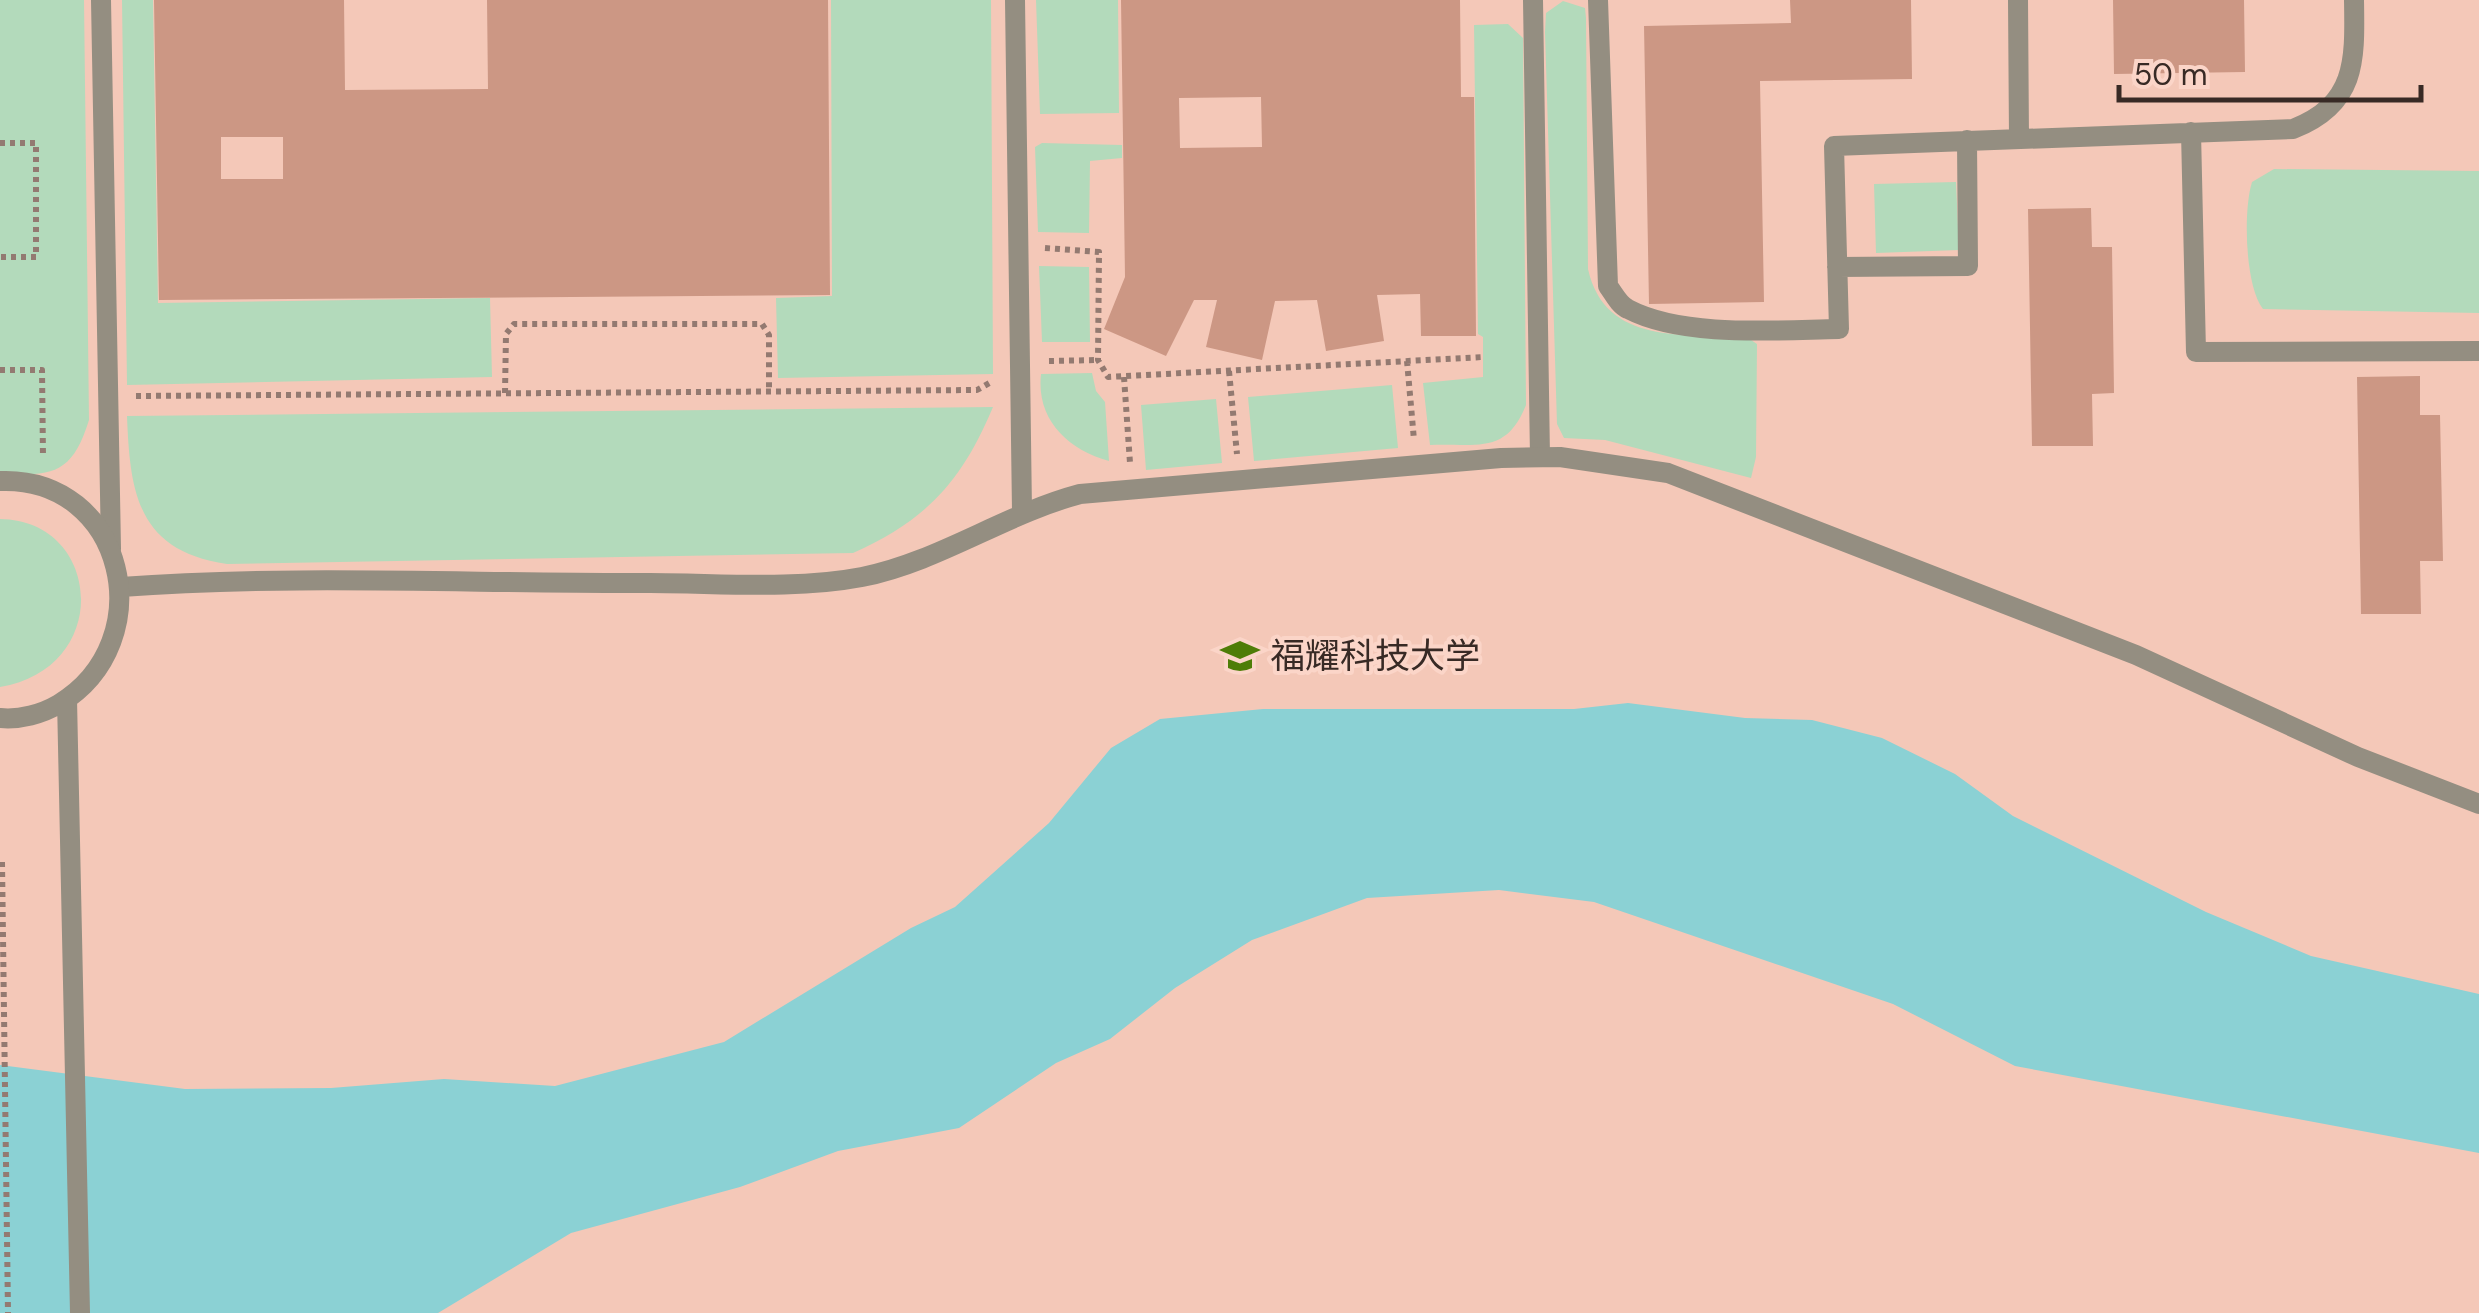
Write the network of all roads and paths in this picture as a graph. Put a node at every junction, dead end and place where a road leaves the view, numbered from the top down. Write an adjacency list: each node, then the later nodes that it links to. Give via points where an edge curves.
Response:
1 (101, 0): 24 (street)
2 (1015, 0): 11 (street)
3 (1533, 0): 25 (street)
4 (1598, 0): 13 (street, via 1608,286 1624,308 1662,322 1839,329)
5 (2018, 0): 8 (street)
6 (2354, 0): 7 (street, via 2349,79 2318,119 2293,128)
7 (2191, 132): 8 (street); 14 (street, via 2196,352)
8 (2019, 139): 9 (street)
9 (1967, 140): 13 (street, via 1834,146); 13 (street, via 1968,266)
10 (0, 143): 12 (path, via 36,143 36,257)
11 (1018, 247): 16 (path, via 1099,252); 18 (street)
12 (0, 257)
13 (1837, 268)
14 (2479, 351)
15 (1483, 357): 17 (path)
16 (1098, 360): 18 (path); 21 (path, via 1104,374)
17 (1407, 361): 20 (path); 27 (path)
18 (1020, 366): 22 (path, via 978,390); 31 (street)
19 (0, 370): 26 (path, via 42,370 43,462)
20 (1230, 371): 21 (path); 29 (path)
21 (1124, 377): 30 (path)
22 (769, 391): 23 (path); 23 (path, via 762,324 514,324 506,334)
23 (505, 393): 24 (path)
24 (108, 397): 26 (street)
25 (1540, 457): 27 (street); 36 (street, via 1600,461 1692,480 2136,655)
26 (108, 460): 32 (street)
27 (1416, 466): 29 (street)
28 (0, 481): 32 (street, via 56,492 88,516)
29 (1240, 481): 30 (street)
30 (1132, 489): 31 (street, via 1080,494)
31 (1022, 512): 33 (street, via 862,577)
32 (110, 548): 33 (street)
33 (121, 587): 34 (street, via 119,626 104,662)
34 (67, 698): 35 (street, via 45,712); 39 (street)
35 (0, 718)
36 (2479, 804)
37 (2, 862): 38 (path)
38 (8, 1313)
39 (80, 1313)

